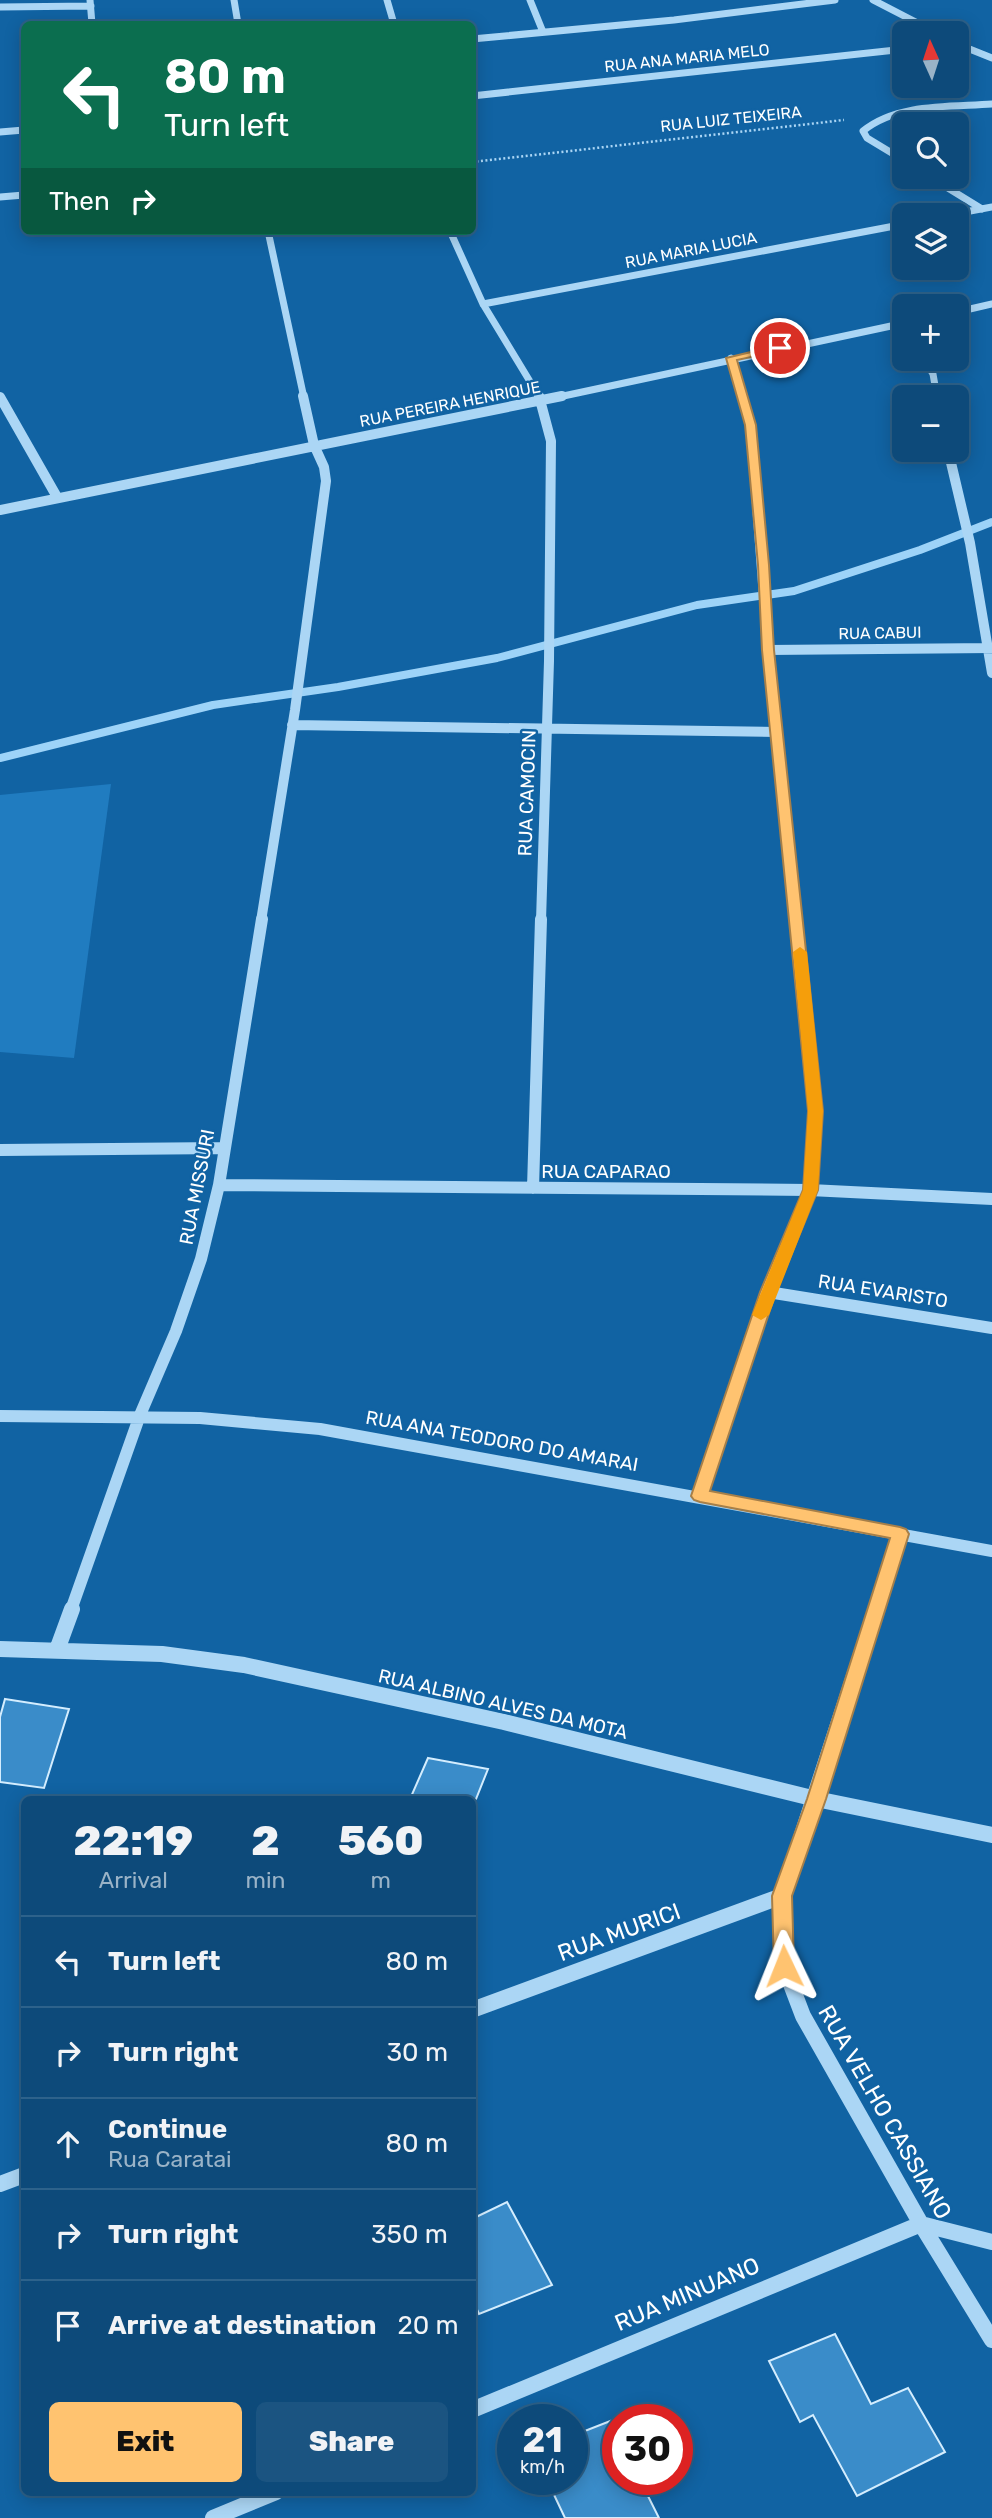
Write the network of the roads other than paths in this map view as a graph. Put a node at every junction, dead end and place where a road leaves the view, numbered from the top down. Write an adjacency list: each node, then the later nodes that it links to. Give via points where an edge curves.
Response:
1 (234, 0): 9 (street)
2 (387, 0): 10 (street)
3 (530, 0): 12 (street)
4 (835, 0): 12 (street)
5 (873, 0): 11 (street)
6 (91, 3): 7 (street); 8 (street)
7 (0, 7)
8 (92, 21)
9 (238, 21)
10 (393, 21)
11 (914, 21)
12 (543, 32): 13 (street)
13 (476, 39)
14 (970, 49): 16 (street)
15 (892, 50): 17 (street, RUA ANA MARIA MELO)
16 (992, 58)
17 (476, 96)
18 (992, 104): 19 (street)
19 (914, 112)
20 (892, 117): 23 (street, via 869,124 863,131)
21 (21, 130): 22 (street)
22 (0, 132)
23 (892, 153)
24 (950, 189): 28 (street)
25 (21, 195): 26 (street)
26 (0, 197)
27 (992, 207): 28 (street)
28 (982, 209): 29 (street)
29 (969, 211)
30 (892, 226): 33 (street, RUA MARIA LUCIA)
31 (269, 235): 40 (street, RUA MISSURI)
32 (452, 235): 33 (street, RUA CAMOCIN)
33 (483, 304): 39 (street, RUA CAMOCIN)
34 (992, 304): 35 (street)
35 (969, 309)
36 (892, 326): 37 (street, RUA PEREIRA HENRIQUE)
37 (731, 358): 39 (street, RUA PEREIRA HENRIQUE); 44 (street, via 751,425)
38 (0, 397): 42 (street)
39 (541, 400): 40 (street, RUA PEREIRA HENRIQUE); 49 (street, RUA CAMOCIN, via 551,441)
40 (314, 444): 42 (street, RUA PEREIRA HENRIQUE); 48 (street, RUA MISSURI, via 326,481)
41 (951, 462): 45 (street)
42 (57, 496): 43 (street, RUA PEREIRA HENRIQUE)
43 (0, 510)
44 (766, 615): 46 (street)
45 (989, 648): 46 (street, RUA CABUI); 47 (street)
46 (768, 650): 50 (street)
47 (992, 673)
48 (292, 725): 49 (street); 51 (street, RUA MISSURI)
49 (547, 730): 50 (street); 54 (street, RUA CAMOCIN)
50 (778, 732): 55 (street, via 815,1111)
51 (224, 1148): 52 (street); 53 (street, RUA MISSURI)
52 (0, 1150)
53 (219, 1185): 54 (street, RUA CAPARAO); 59 (street, RUA MISSURI, via 201,1259)
54 (533, 1188): 55 (street, RUA CAPARAO)
55 (810, 1190): 56 (street, RUA CAPARAO); 57 (street)
56 (992, 1199)
57 (768, 1292): 58 (street, RUA EVARISTO); 61 (street)
58 (992, 1328)
59 (140, 1415): 60 (street, RUA ANA TEODORO DO AMARAI); 61 (street, RUA ANA TEODORO DO AMARAI, via 247,1419 320,1429); 65 (street, RUA MISSURI)
60 (0, 1416)
61 (700, 1496): 62 (street, RUA ANA TEODORO DO AMARAI)
62 (900, 1534): 63 (street, RUA ANA TEODORO DO AMARAI); 66 (street, RUA VELHO CASSIANO)
63 (992, 1550)
64 (0, 1649): 65 (street, RUA ALBINO ALVES DA MOTA)
65 (57, 1650): 66 (street, RUA ALBINO ALVES DA MOTA, via 162,1654 244,1665 504,1722)
66 (816, 1799): 67 (street, RUA ALBINO ALVES DA MOTA); 68 (street, RUA VELHO CASSIANO)
67 (992, 1835)
68 (782, 1896): 69 (street, RUA MURICI); 72 (street, RUA VELHO CASSIANO, via 784,1966 803,2017)
69 (476, 2009)
70 (21, 2176): 71 (street)
71 (0, 2184)
72 (921, 2224): 73 (street); 74 (street, RUA VELHO CASSIANO); 75 (street, RUA MINUANO)
73 (992, 2242)
74 (992, 2340)
75 (476, 2408)
76 (265, 2496): 77 (street)
77 (213, 2518)

